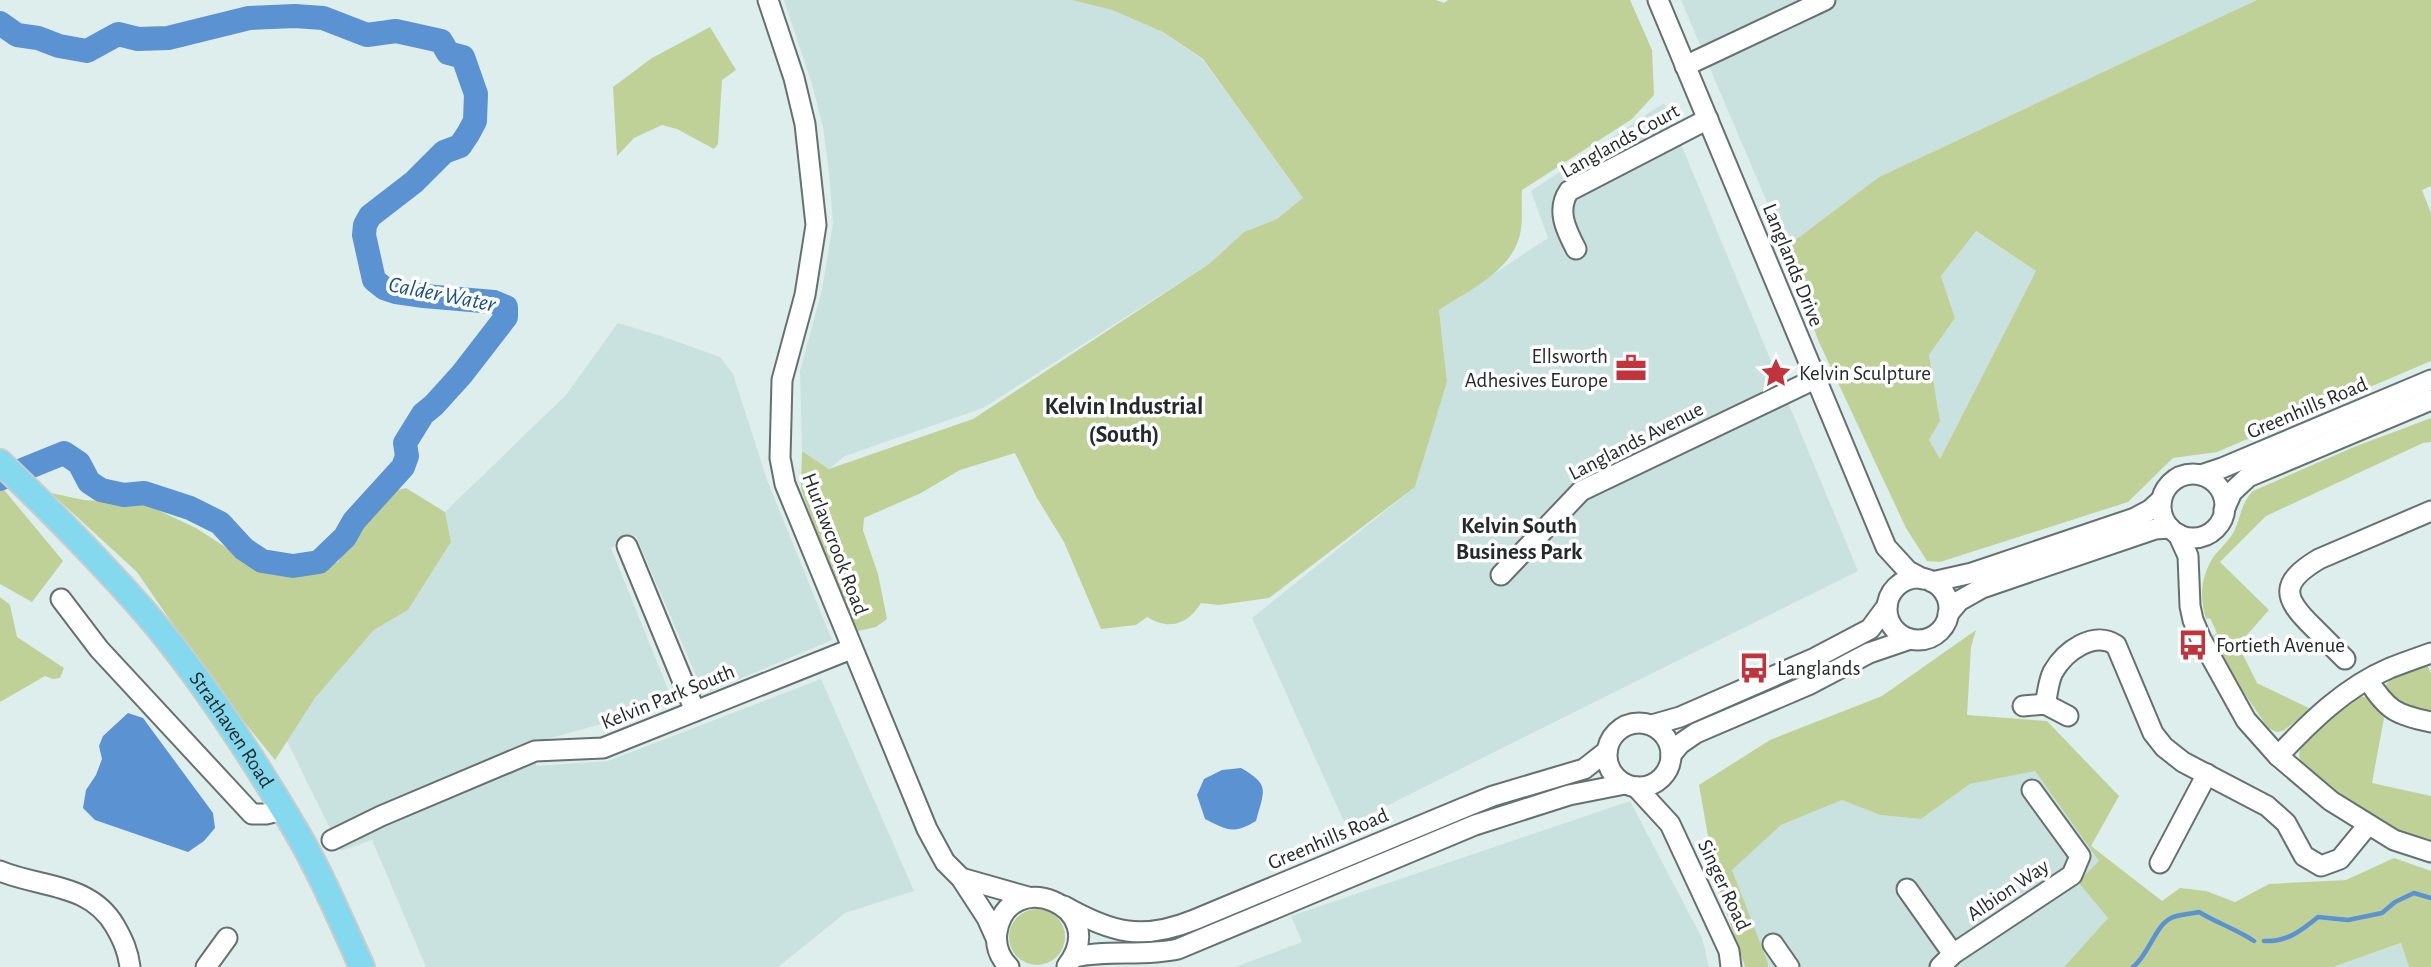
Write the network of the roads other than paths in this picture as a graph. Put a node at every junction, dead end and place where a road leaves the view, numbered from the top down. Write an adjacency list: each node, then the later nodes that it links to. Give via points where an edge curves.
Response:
1 (768, 0): 26 (street, Hurlawcrook Road, via 805,124 816,225 805,295 782,380 780,457 785,484)
2 (1658, 0): 4 (street, Langlands Drive)
3 (1825, 0): 4 (street)
4 (1685, 66): 5 (street, Langlands Drive)
5 (1708, 119): 6 (street, Langlands Court, via 1569,191 1562,213); 7 (street, Langlands Drive)
6 (1576, 249)
7 (1815, 379): 18 (street, Langlands Drive); 19 (street, Langlands Avenue, via 1581,491)
8 (2431, 380): 11 (street, Greenhills Road)
9 (2431, 400): 13 (street, Greenhills Road, via 2248,477 2232,492)
10 (0, 462): 42 (main road, Strathaven Road, via 61,520 145,612 221,713)
11 (2200, 475): 12 (street, via 2171,482); 13 (street, via 2221,492)
12 (2161, 500): 15 (street, via 2161,510); 21 (street, via 2135,518 1972,573)
13 (2224, 510): 16 (street)
14 (2431, 511): 28 (street, via 2319,559 2291,586 2295,610)
15 (2174, 531): 16 (street, via 2196,537); 20 (street, via 2188,556); 24 (street, via 2155,529 1982,588 1959,601)
16 (2212, 531): 20 (street)
17 (627, 546): 32 (street)
18 (1886, 547): 21 (street, Langlands Drive, via 1908,571); 23 (street, Langlands Drive)
19 (1501, 575)
20 (2190, 578): 37 (street, via 2190,606 2201,639 2246,720)
21 (1927, 580): 23 (street, via 1905,581); 24 (street, via 1945,595)
22 (61, 599): 42 (street, via 99,649 252,814)
23 (1888, 603): 25 (street, via 1893,628); 35 (street, via 1870,629 1815,658)
24 (1948, 614): 25 (street, via 1939,632)
25 (1910, 639): 38 (street, via 1869,653 1696,733 1680,744)
26 (851, 649): 32 (street, Kelvin Park South); 49 (street, Hurlawcrook Road, via 927,829 945,862)
27 (2431, 653): 29 (street)
28 (2345, 659)
29 (2368, 680): 34 (street, via 2388,708); 37 (street, via 2316,717)
30 (2045, 704): 31 (street); 33 (street); 39 (street, via 2054,669 2070,653 2090,640 2110,641 2116,645 2153,733 2183,762)
31 (2023, 706)
32 (695, 711): 45 (street, Kelvin Park South, via 603,748 534,751)
33 (2068, 716)
34 (2431, 722)
35 (1652, 725): 36 (street, via 1635,722 1619,729); 38 (street, via 1666,737)
36 (1607, 751): 40 (street, via 1611,771); 52 (street, Greenhills Road, via 1584,769 1483,800 1163,931 1112,929)
37 (2277, 756): 44 (street, via 2330,801)
38 (1668, 764): 40 (street, via 1652,784); 43 (street, Singer Road)
39 (2207, 775): 44 (street, via 2267,806 2286,823 2304,856 2321,866 2340,859); 47 (street)
40 (1630, 785): 43 (street, Singer Road); 57 (street, via 1569,795 1475,825 1178,949 1149,954 1100,952)
41 (2032, 790): 56 (street, Albion Way, via 2080,856 2072,875)
42 (283, 810): 60 (main road, Strathaven Road)
43 (1670, 824): 61 (street, Singer Road, via 1729,951)
44 (2368, 825): 46 (street, via 2394,840)
45 (332, 840)
46 (2431, 852)
47 (2160, 863)
48 (2, 878): 59 (street, via 64,888 98,904 123,940)
49 (961, 878): 51 (street); 55 (street, Hurlawcrook Road, via 987,918)
50 (1907, 889): 56 (street, Albion Way)
51 (1028, 897): 52 (street, Greenhills Road, via 1039,896); 55 (street, via 1005,912 998,925)
52 (1064, 906): 57 (street, via 1076,924 1077,947)
53 (227, 939): 58 (street)
54 (1773, 944): 62 (street)
55 (1000, 957)
56 (1946, 960)
57 (1070, 962)
58 (209, 966)
59 (130, 967)
60 (362, 967)
61 (1731, 967)
62 (1789, 967)

